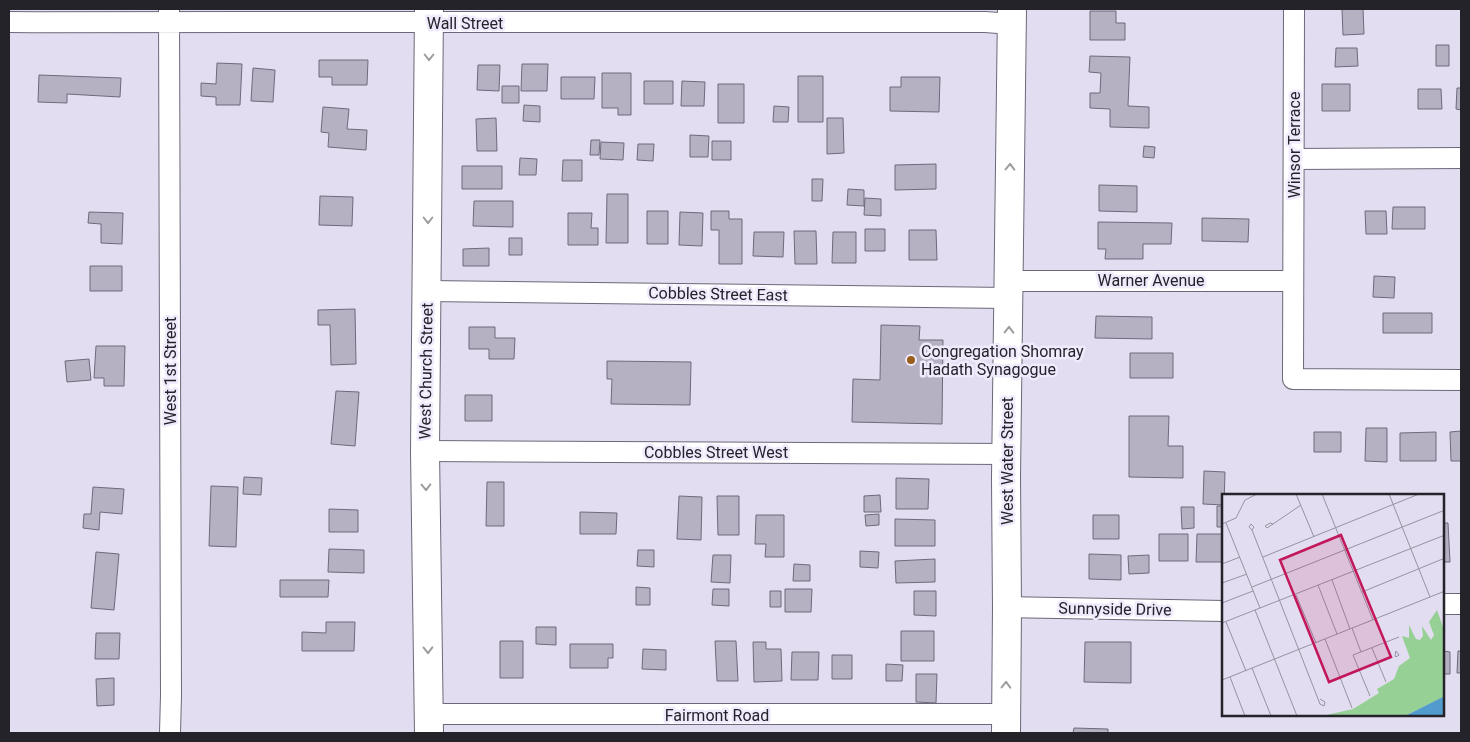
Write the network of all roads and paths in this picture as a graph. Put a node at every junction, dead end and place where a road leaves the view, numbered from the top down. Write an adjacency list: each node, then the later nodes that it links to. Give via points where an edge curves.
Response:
1 (1294, 9): 8 (street, Winsor Terrace)
2 (676, 15): 4 (street, Wall Street); 5 (street, Wall Street, via 984,22)
3 (169, 16): 4 (street, Wall Street); 6 (street, Wall Street); 21 (street, West 1st Street)
4 (429, 16): 11 (main road, West Church Street, one-way to 11)
5 (1012, 16): 10 (main road, West Water Street, one-way to 5)
6 (9, 22)
7 (1461, 158): 8 (street)
8 (1294, 160): 9 (street, Winsor Terrace)
9 (1293, 281): 10 (street, Warner Avenue); 12 (street, Winsor Terrace, via 1293,379)
10 (1008, 289): 11 (street, Cobbles Street East); 14 (main road, West Water Street, one-way to 10)
11 (427, 291): 13 (main road, West Church Street)
12 (1461, 380)
13 (425, 451): 14 (street, Cobbles Street West); 19 (main road, West Church Street, one-way to 19)
14 (1007, 454): 17 (main road, West Water Street)
15 (1445, 604): 16 (street)
16 (1461, 604)
17 (1007, 607): 18 (street, Sunnyside Drive); 20 (main road, West Water Street, one-way to 17)
18 (1222, 611)
19 (429, 724): 20 (street, Fairmont Road)
20 (1006, 724)
21 (170, 733)

